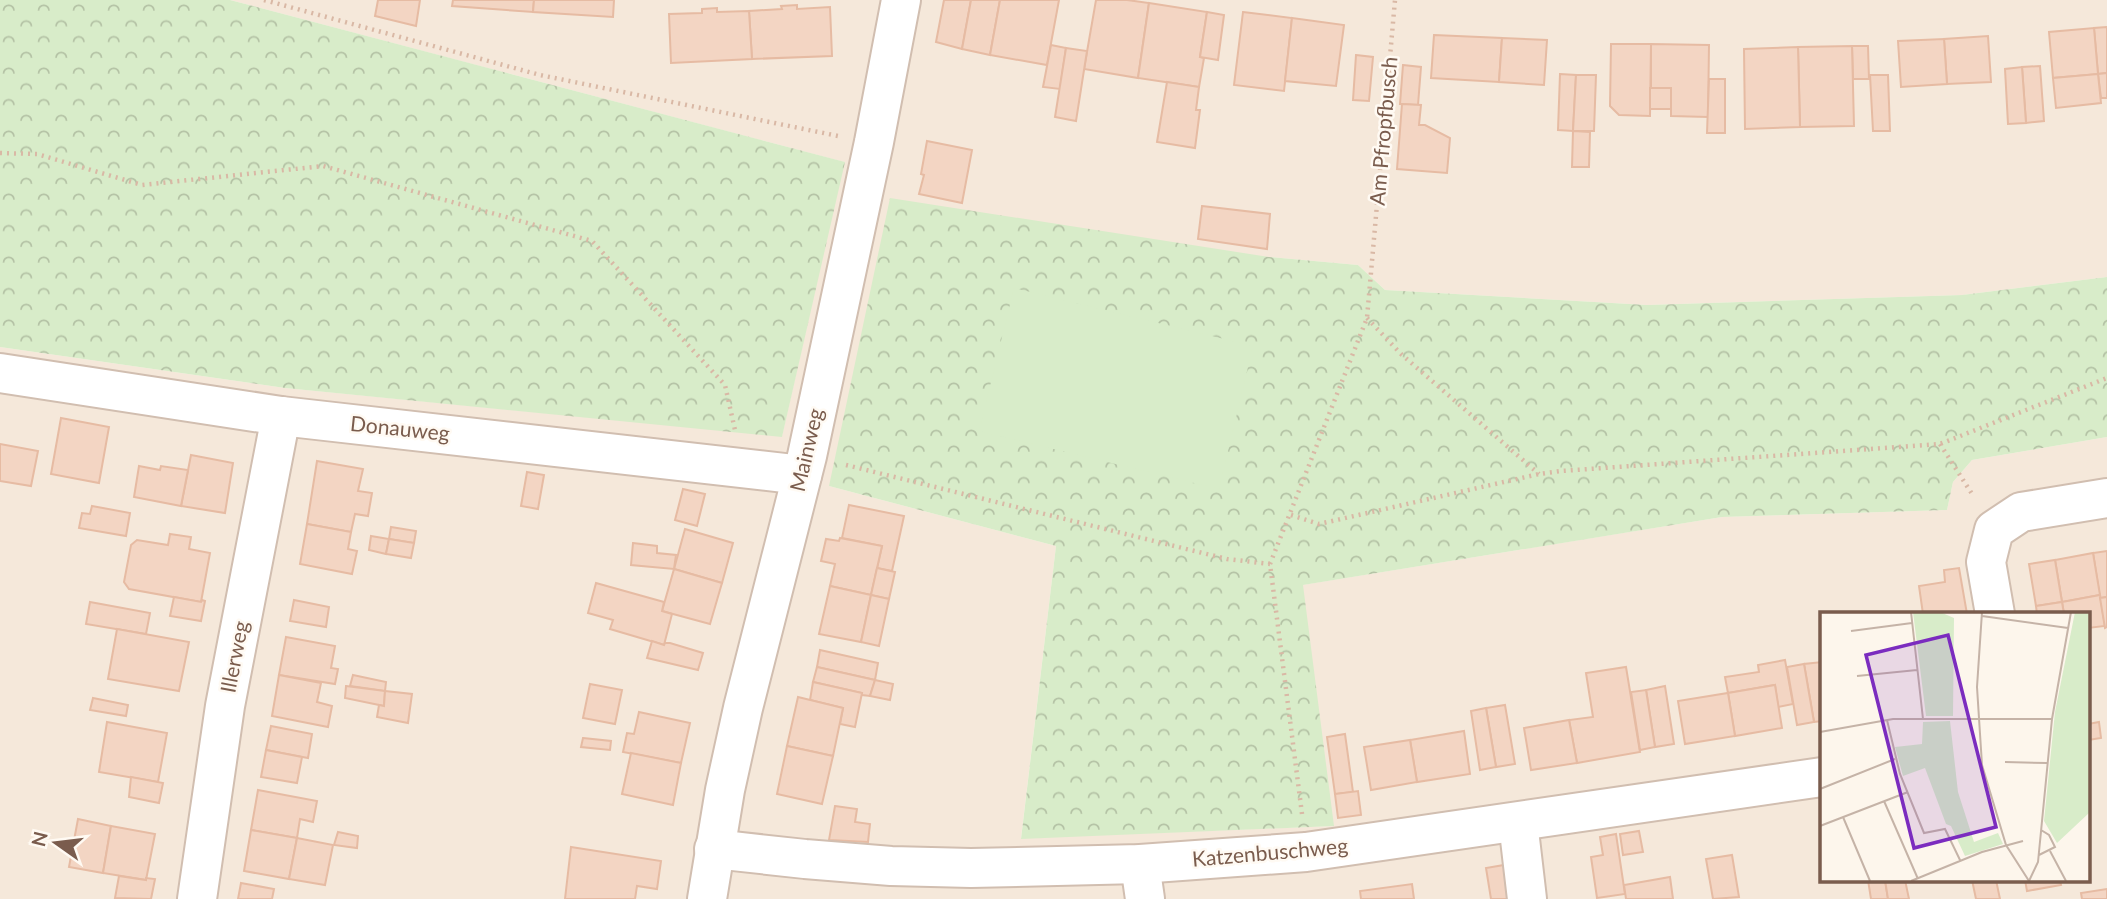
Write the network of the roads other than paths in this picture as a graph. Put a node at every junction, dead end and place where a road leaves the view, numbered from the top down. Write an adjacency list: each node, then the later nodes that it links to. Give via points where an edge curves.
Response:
1 (901, 0): 4 (street, Mainweg)
2 (0, 373): 3 (street, Donauweg)
3 (281, 416): 4 (street, Donauweg, via 743,468); 11 (street, Illerweg, via 225,706)
4 (805, 465): 9 (street, Mainweg, via 743,708)
5 (2107, 498): 6 (street, via 2021,512 1994,530 1986,562)
6 (1995, 612)
7 (1820, 776): 8 (street, Katzenbuschweg)
8 (1518, 822): 10 (street, Katzenbuschweg, via 1306,852); 13 (street)
9 (714, 849): 10 (street, Katzenbuschweg); 12 (street, Mainweg)
10 (1143, 882)
11 (197, 899)
12 (707, 899)
13 (1527, 899)

